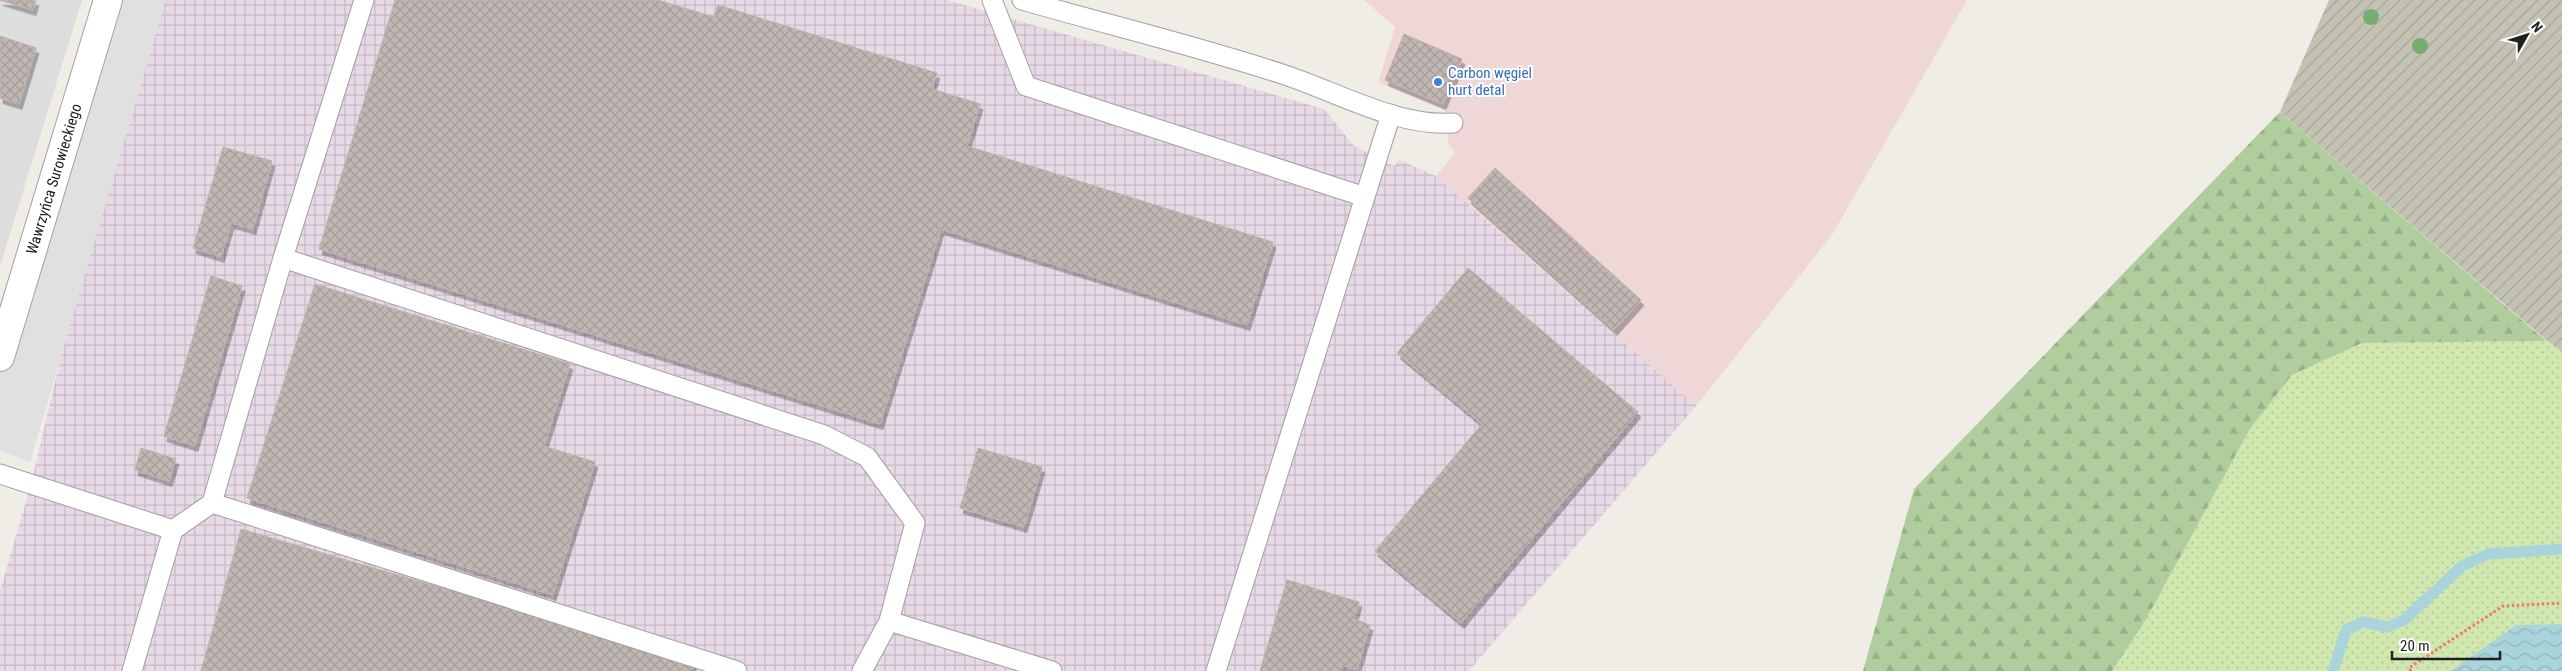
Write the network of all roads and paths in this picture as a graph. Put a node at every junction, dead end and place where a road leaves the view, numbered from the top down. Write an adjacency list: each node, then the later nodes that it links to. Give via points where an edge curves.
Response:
1 (108, 0): 9 (street, Wawrzyńca Surowieckiego)
2 (364, 0): 8 (lane)
3 (992, 0): 7 (lane, via 1026,86)
4 (1022, 0): 5 (lane, via 1282,74)
5 (1391, 114): 6 (lane, via 1433,124); 7 (lane)
6 (1453, 123)
7 (1365, 197): 19 (lane)
8 (283, 258): 11 (lane); 14 (lane, via 824,435 867,457 915,523)
9 (0, 357)
10 (0, 474): 12 (lane)
11 (212, 503): 12 (lane); 16 (lane)
12 (173, 530): 15 (lane)
13 (2562, 603): 20 (path, via 2503,606 2409,668)
14 (890, 620): 17 (lane); 18 (lane)
15 (132, 671)
16 (737, 671)
17 (862, 671)
18 (1052, 671)
19 (1216, 671)
20 (2411, 671)

